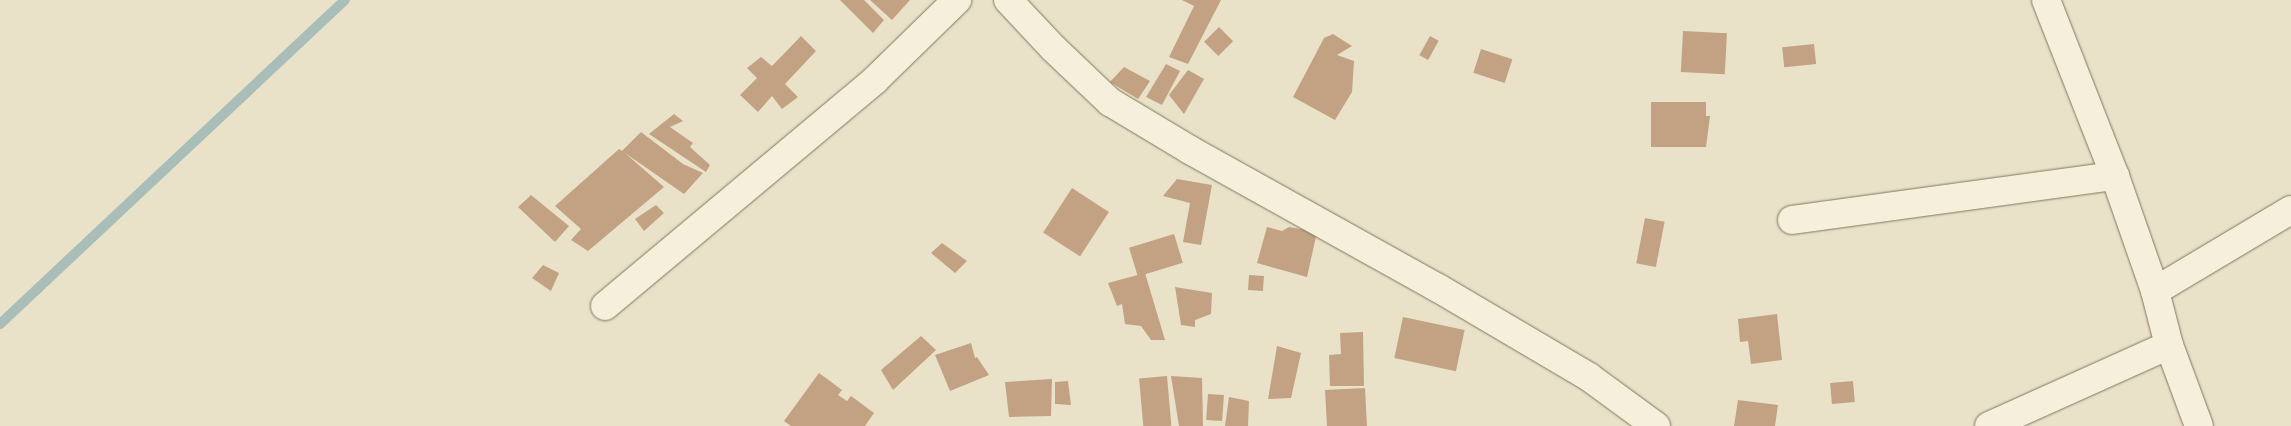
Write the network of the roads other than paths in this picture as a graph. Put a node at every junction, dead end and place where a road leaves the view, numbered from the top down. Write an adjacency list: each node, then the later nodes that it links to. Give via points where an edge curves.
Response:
1 (957, 0): 8 (street, via 875,80)
2 (1008, 0): 10 (street, via 1052,48 1110,102 1572,367)
3 (2046, 0): 4 (street)
4 (2115, 176): 6 (street); 7 (street)
5 (2291, 210): 7 (street)
6 (1792, 220)
7 (2155, 291): 9 (street)
8 (606, 306)
9 (2169, 345): 11 (street); 12 (street)
10 (1656, 426)
11 (1988, 426)
12 (2199, 426)

